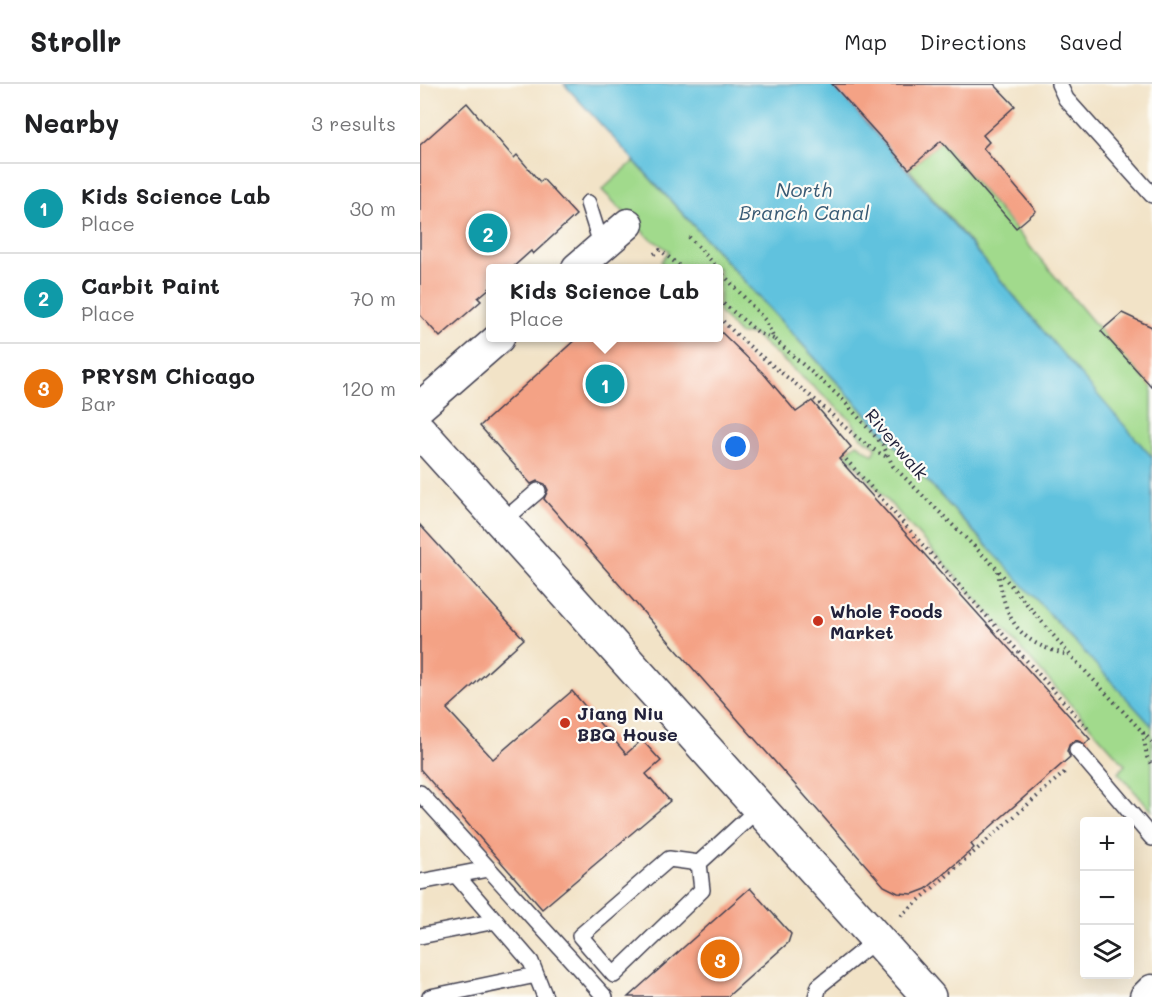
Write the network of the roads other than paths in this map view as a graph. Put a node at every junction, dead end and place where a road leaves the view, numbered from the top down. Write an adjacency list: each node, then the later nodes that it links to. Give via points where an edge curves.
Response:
1 (1059, 84): 2 (lane, via 1066,99)
2 (1152, 195)
3 (588, 203): 5 (lane)
4 (628, 224): 5 (street)
5 (602, 247): 6 (street)
6 (582, 264)
7 (494, 342): 8 (street)
8 (420, 407)
9 (420, 431): 11 (street)
10 (538, 491): 11 (lane)
11 (502, 522): 14 (street)
12 (1077, 750): 15 (lane)
13 (420, 793): 17 (lane)
14 (759, 808): 16 (lane); 22 (street)
15 (1152, 838)
16 (699, 863): 16 (lane, via 669,859 580,936 614,975 702,890)
17 (488, 869): 18 (lane); 27 (lane)
18 (456, 875): 19 (lane); 20 (lane)
19 (420, 882)
20 (496, 921): 21 (lane); 23 (lane, via 531,962)
21 (420, 936)
22 (877, 939): 28 (lane, via 819,986); 29 (street)
23 (536, 975): 25 (lane); 26 (lane)
24 (1152, 990): 30 (street)
25 (430, 997)
26 (545, 997)
27 (605, 997)
28 (816, 997)
29 (929, 997)
30 (1144, 997)

